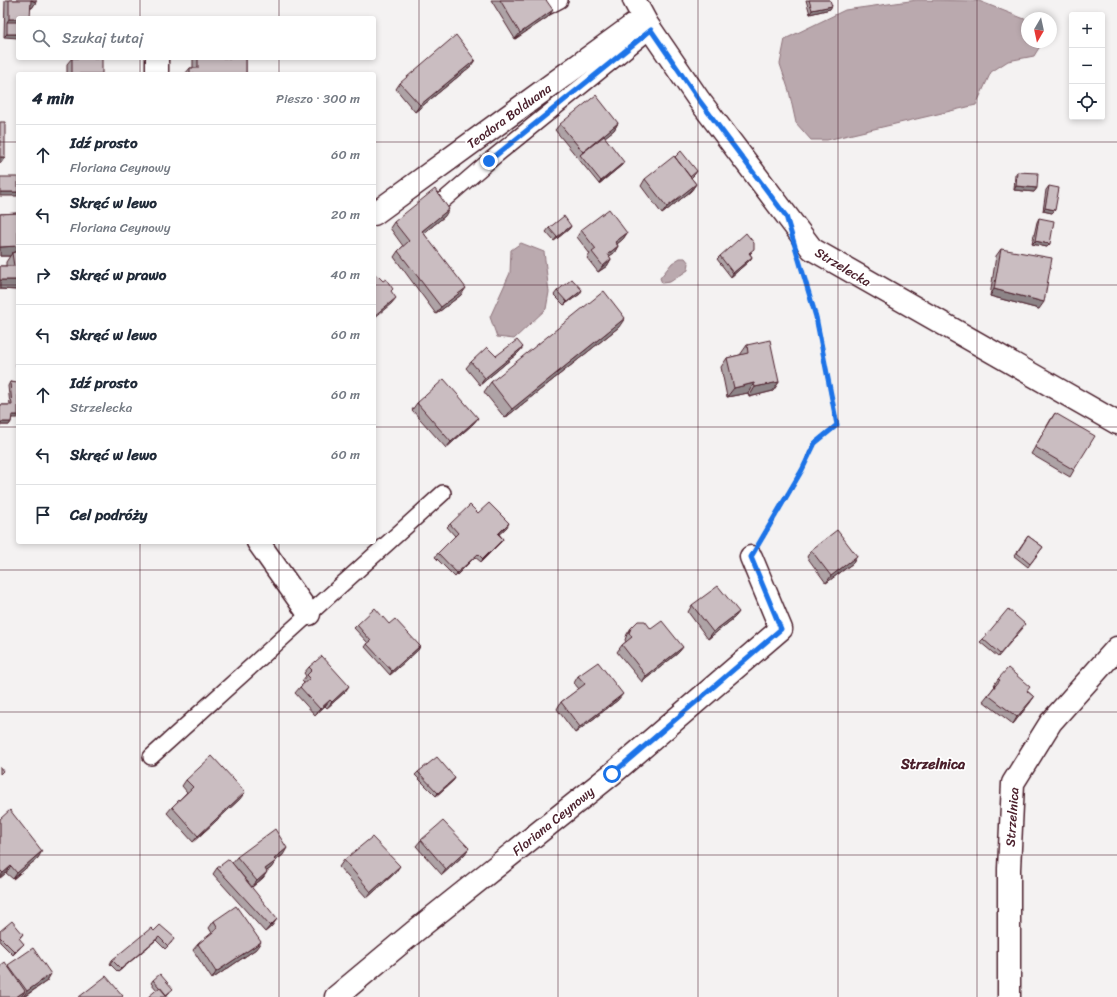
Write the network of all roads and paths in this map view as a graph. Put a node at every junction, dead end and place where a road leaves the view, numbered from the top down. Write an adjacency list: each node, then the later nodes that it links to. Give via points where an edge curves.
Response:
1 (560, 0): 2 (lane)
2 (543, 9)
3 (643, 16): 6 (lane); 7 (street, Teodora Bolduana); 9 (street, Strzelecka, via 699,100 812,249 1034,378)
4 (157, 60): 5 (street)
5 (157, 72)
6 (438, 205)
7 (376, 213)
8 (801, 266): 12 (path, via 816,317 837,425 815,443)
9 (1117, 423)
10 (443, 493): 13 (lane)
11 (259, 544): 13 (street)
12 (751, 557): 16 (street, Floriana Ceynowy, via 781,629 612,774)
13 (309, 614): 15 (lane)
14 (1117, 648): 17 (street, Strzelnica, via 1051,722 1013,783 1009,869)
15 (151, 757)
16 (336, 997)
17 (1009, 997)

